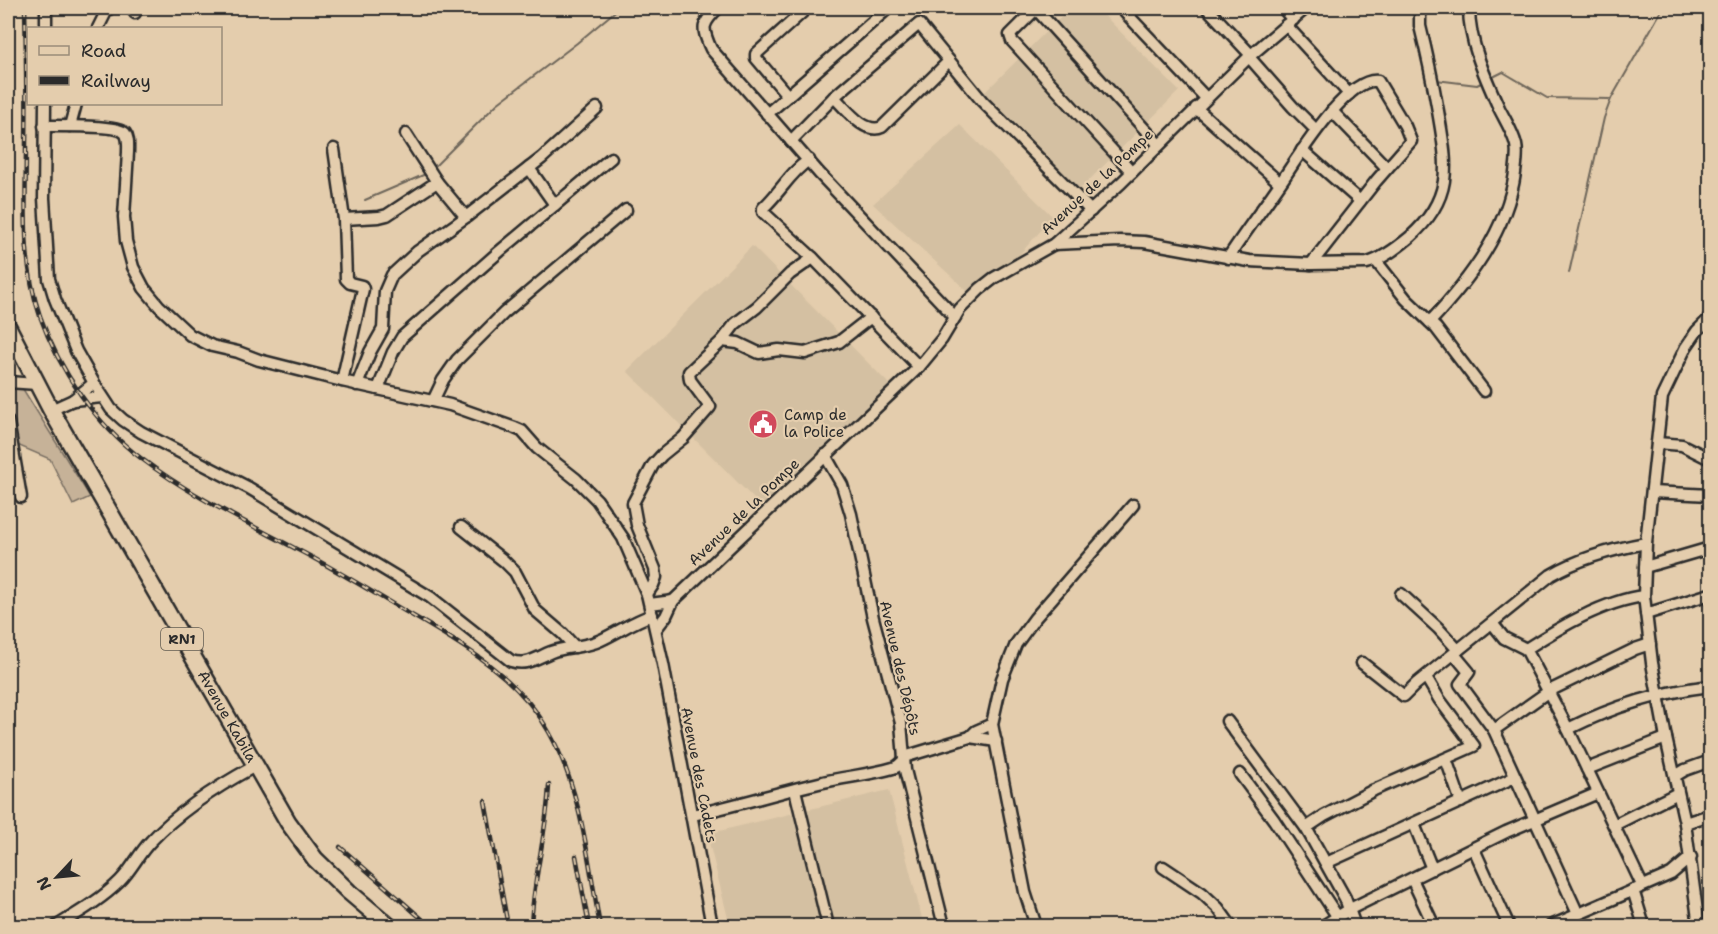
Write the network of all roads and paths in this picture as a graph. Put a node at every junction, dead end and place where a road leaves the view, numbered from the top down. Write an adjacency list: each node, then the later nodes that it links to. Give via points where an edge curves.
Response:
1 (46, 8): 14 (street)
2 (108, 8): 15 (street)
3 (718, 8): 27 (street, via 706,20 704,35 711,49)
4 (807, 8): 19 (street, via 756,54)
5 (1036, 8): 33 (street); 40 (street, via 1010,35 1012,41)
6 (1121, 8): 21 (street)
7 (1207, 8): 16 (street)
8 (1283, 8): 13 (street)
9 (1306, 8): 13 (street, Avenue de la Pompe)
10 (1420, 8): 52 (street, via 1420,26 1446,151 1446,175 1431,215 1406,240)
11 (1469, 8): 57 (street, via 1476,48 1516,145 1516,166 1506,209 1483,257)
12 (886, 10): 19 (street)
13 (1289, 23): 16 (street, Avenue de la Pompe); 18 (street)
14 (46, 27)
15 (98, 27)
16 (1250, 56): 21 (street, Avenue de la Pompe); 30 (street)
17 (949, 61): 20 (street, via 876,130 863,124); 20 (street, via 918,24); 46 (street, via 1004,124)
18 (1349, 94): 26 (street); 39 (street, via 1370,81 1378,81 1405,126 1411,141)
19 (788, 96): 27 (street)
20 (834, 98): 32 (street)
21 (1206, 98): 25 (street, Avenue de la Pompe)
22 (45, 105): 28 (street)
23 (76, 105): 29 (street)
24 (597, 108): 38 (street)
25 (1196, 108): 33 (street, Avenue de la Pompe); 42 (street)
26 (1332, 111): 30 (street); 39 (street)
27 (767, 114): 32 (street)
28 (44, 126): 29 (street); 63 (street, via 50,279 67,330)
29 (70, 126): 61 (street, Avenue des Cadets, via 123,131 126,135 126,241 144,288 175,322 212,346)
30 (1316, 130): 35 (street)
31 (406, 134): 41 (street)
32 (791, 141): 37 (street)
33 (1159, 146): 40 (street, Avenue de la Pompe)
34 (334, 149): 48 (street)
35 (1302, 150): 42 (street); 43 (street)
36 (611, 158): 44 (street)
37 (809, 160): 50 (street, via 797,168 763,212); 55 (street)
38 (528, 168): 44 (street); 47 (street)
39 (1387, 168): 43 (street)
40 (1132, 172): 46 (street, Avenue de la Pompe)
41 (437, 182): 47 (street); 48 (street, via 387,214)
42 (1281, 183): 51 (street)
43 (1360, 201): 53 (street)
44 (555, 205): 66 (street, via 402,337)
45 (626, 210): 70 (street, via 504,313 457,360)
46 (1091, 212): 49 (street, Avenue de la Pompe)
47 (466, 217): 65 (street, via 392,275 385,291 382,329)
48 (345, 219): 61 (street, via 346,279 363,289)
49 (1054, 244): 51 (street, via 1144,242); 55 (street, Avenue de la Pompe, via 994,278)
50 (813, 258): 54 (street); 59 (street, via 785,278)
51 (1228, 258): 53 (street)
52 (1376, 261): 53 (street); 57 (street)
53 (1311, 264)
54 (871, 317): 59 (street, via 839,342 805,353 759,353 738,343); 60 (street)
55 (955, 317): 60 (street, Avenue de la Pompe)
56 (1710, 318): 73 (street, via 1692,337 1667,385)
57 (1430, 322): 67 (street)
58 (8, 327): 64 (highway, Avenue Kabila / RN1)
59 (722, 341): 88 (street, via 689,372 690,380 709,405 708,410 653,465 633,503 637,525 655,569)
60 (919, 367): 74 (street, Avenue de la Pompe)
61 (342, 381): 65 (street, Avenue des Cadets)
62 (8, 382): 64 (street)
63 (94, 383): 68 (street); 69 (street)
64 (37, 384): 71 (highway, Avenue Kabila / RN1)
65 (357, 385): 66 (street, Avenue des Cadets)
66 (378, 389): 70 (street, Avenue des Cadets)
67 (1484, 391)
68 (102, 397): 69 (street); 93 (street, via 123,420 141,432 249,488 430,597 511,661 520,664)
69 (73, 400): 71 (street)
70 (434, 401): 88 (street, Avenue des Cadets, via 522,431 582,484 623,538)
71 (51, 410): 111 (highway, Avenue Kabila / RN1)
72 (8, 422): 78 (street)
73 (1657, 443): 75 (street, via 1687,447); 76 (street)
74 (825, 455): 87 (street, Avenue de la Pompe); 110 (street, Avenue des Dépôts, via 842,485 851,514 873,618 900,716)
75 (1710, 459)
76 (1652, 492): 77 (street); 81 (street)
77 (1710, 495)
78 (21, 497)
79 (1133, 505): 102 (street, via 1021,637 1002,678)
80 (461, 527): 93 (street, via 515,572 535,610)
81 (1646, 543): 83 (street); 90 (street, via 1565,567)
82 (1710, 548): 83 (street)
83 (1645, 567): 86 (street)
84 (1401, 594): 95 (street, via 1438,628)
85 (1710, 594): 89 (street)
86 (1644, 596): 89 (street); 94 (street, via 1608,605)
87 (673, 601): 88 (street); 91 (street, Avenue de la Pompe)
88 (649, 604): 91 (street, Avenue des Cadets); 93 (street, via 638,620 601,640)
89 (1646, 614): 92 (street)
90 (1492, 623): 94 (street, via 1504,638); 95 (street)
91 (656, 629): 120 (street, Avenue des Cadets)
92 (1650, 645): 99 (street); 100 (street)
93 (575, 647)
94 (1526, 649): 99 (street)
95 (1456, 652): 97 (street); 103 (street, via 1469,673 1460,684)
96 (1362, 663): 97 (street, via 1402,696)
97 (1426, 677): 108 (street, via 1474,743)
98 (1710, 686): 100 (street)
99 (1549, 691): 103 (street); 104 (street)
100 (1658, 694): 104 (street); 106 (street)
101 (1227, 721): 126 (street)
102 (992, 724): 105 (street); 107 (street)
103 (1494, 729): 115 (street)
104 (1568, 729): 112 (street)
105 (970, 737): 107 (street); 110 (street)
106 (1666, 738): 112 (street); 114 (street)
107 (996, 741): 144 (street, via 1025,892)
108 (1446, 759): 119 (street); 126 (street, via 1374,790)
109 (1710, 761): 114 (street)
110 (902, 763): 116 (street); 143 (street, Avenue des Dépôts)
111 (255, 765): 139 (street, via 196,802 151,841 121,880); 140 (highway, Avenue Kabila / RN1, via 315,859)
112 (1587, 769): 117 (street)
113 (1240, 774): 138 (street)
114 (1675, 776): 118 (street)
115 (1515, 777): 119 (street); 122 (street)
116 (795, 790): 120 (street); 142 (street)
117 (1598, 793): 122 (street); 125 (street)
118 (1678, 793): 123 (street); 125 (street)
119 (1461, 802): 124 (street)
120 (692, 815): 141 (street, Avenue des Cadets)
121 (1710, 815): 123 (street)
122 (1535, 820): 127 (street); 137 (street)
123 (1685, 823): 128 (street)
124 (1414, 824): 129 (street); 131 (street)
125 (1614, 825): 135 (street)
126 (1306, 828): 129 (street)
127 (1474, 849): 131 (street); 149 (street)
128 (1691, 857): 132 (street); 134 (street)
129 (1326, 863): 136 (street)
130 (1163, 867): 145 (street, via 1202,893)
131 (1432, 869): 133 (street)
132 (1671, 874): 134 (street); 135 (street)
133 (1412, 879): 136 (street); 148 (street)
134 (1692, 884): 152 (street)
135 (1638, 888): 137 (street); 151 (street)
136 (1350, 909): 138 (street); 147 (street)
137 (1578, 914): 150 (street)
138 (1337, 916): 146 (street)
139 (57, 927)
140 (388, 927)
141 (712, 927)
142 (828, 927)
143 (944, 927)
144 (1036, 927)
145 (1231, 927)
146 (1323, 927)
147 (1355, 927)
148 (1434, 927)
149 (1509, 927)
150 (1551, 927)
151 (1644, 927)
152 (1699, 927)

